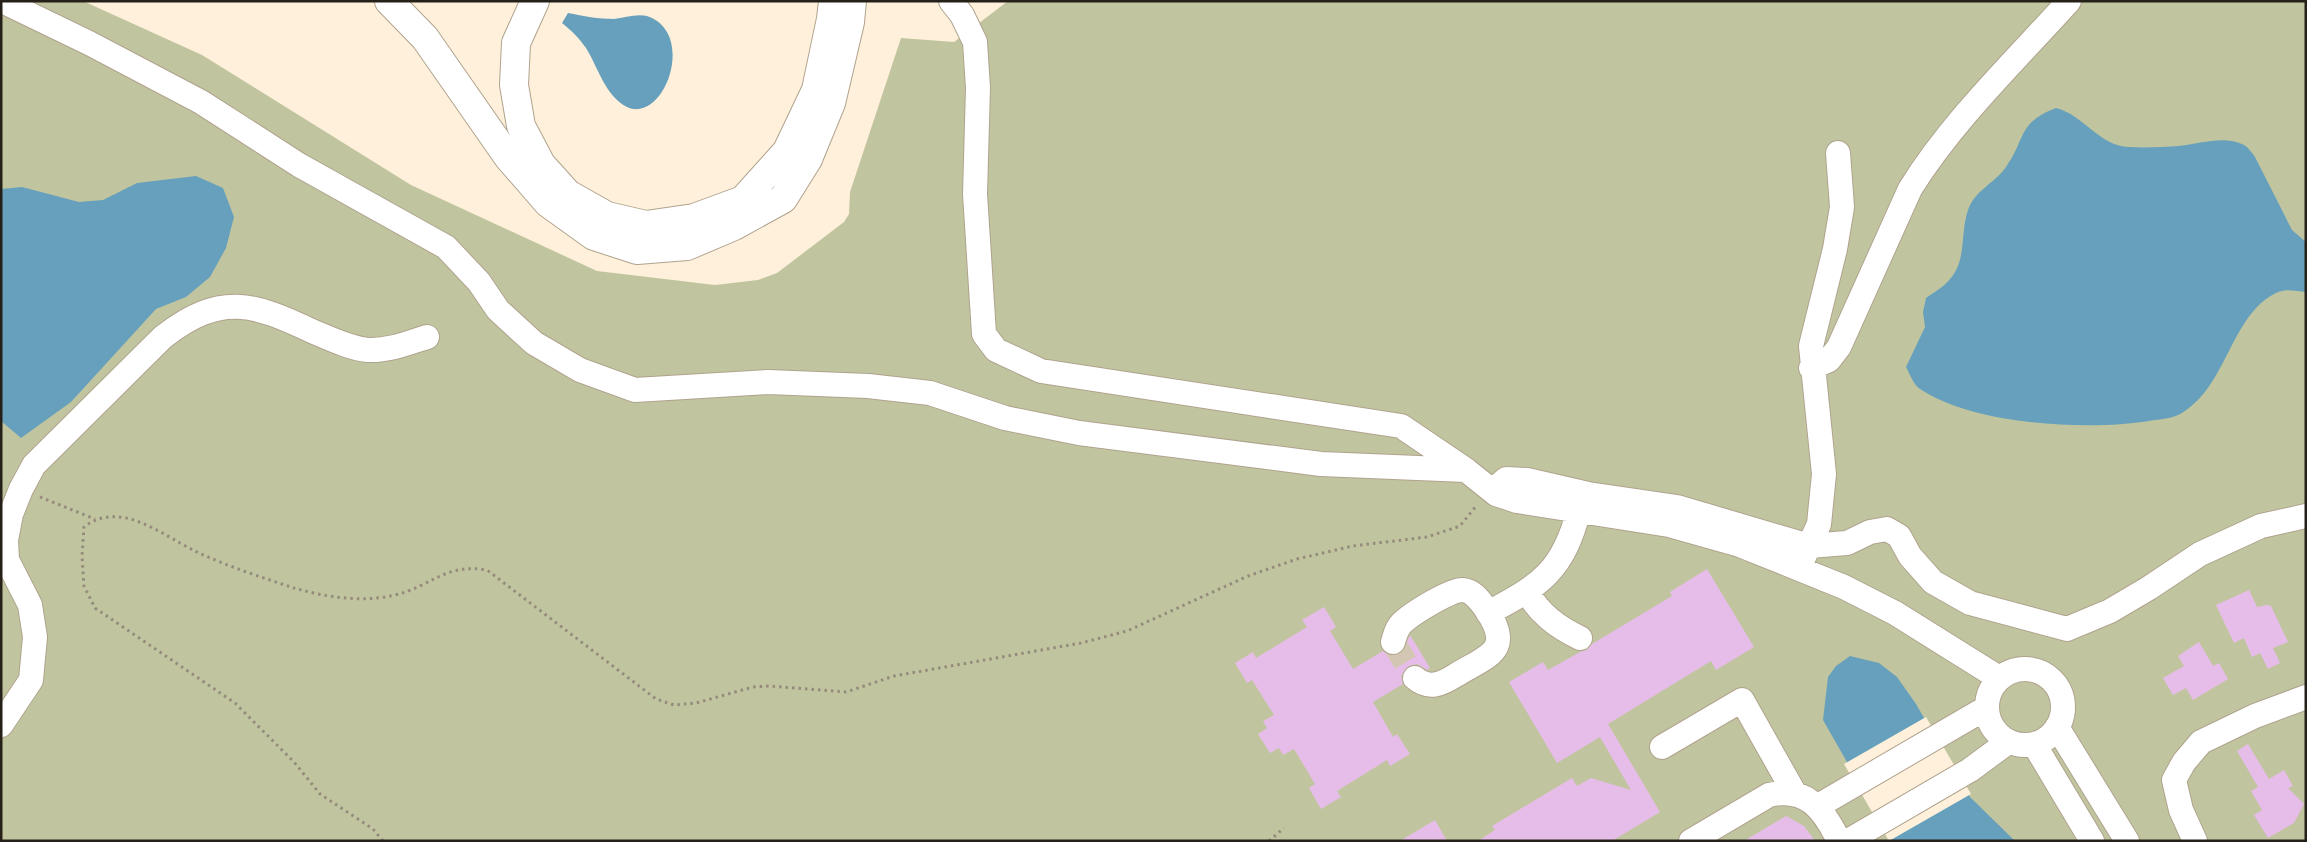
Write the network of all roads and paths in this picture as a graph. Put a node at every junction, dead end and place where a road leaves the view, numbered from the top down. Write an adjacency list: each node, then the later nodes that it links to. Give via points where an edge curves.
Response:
1 (2, 1): 12 (street, via 201,102 298,165 446,247 479,282 498,310 534,343 580,370 635,390 768,382 868,386 930,393 1005,418 1078,433 1321,464)
2 (389, 1): 9 (highway, via 425,38 508,157 548,203 594,236 637,250 687,246 783,200)
3 (535, 1): 9 (highway, via 516,43 515,94 521,126 536,156 568,194 607,216 646,226 694,218 742,200)
4 (832, 1): 9 (highway, via 816,90)
5 (852, 1): 9 (highway, via 831,103)
6 (951, 1): 12 (street, via 975,42 978,88 975,203 984,334 996,350 1041,371 1401,426)
7 (2069, 1): 11 (street, via 1943,140 1910,190 1839,347 1829,360)
8 (1838, 153): 11 (street, via 1842,207 1811,346)
9 (798, 155)
10 (427, 337): 13 (street, via 394,348 367,350 339,343 271,312 238,305 211,310 180,324 163,337 34,465)
11 (1811, 368): 18 (street, via 1824,474 1819,524)
12 (1466, 470): 14 (street)
13 (21, 489): 17 (path); 28 (street, via 11,514 6,540 7,560 30,605 35,637 31,680)
14 (1492, 491): 15 (street, via 1517,501); 17 (path, via 1460,526 1427,537 1353,546 1296,559 1109,635 894,676 846,692 753,687 696,703 674,705 656,699 487,570 469,567 452,570 394,596 357,599 294,588 195,551 140,522 111,517); 18 (street, via 1506,479 1527,480 1588,494 1677,507)
15 (1579, 510): 19 (street, via 1677,527 1740,545); 20 (street, via 1572,537 1558,563)
16 (2306, 516): 18 (street, via 2261,526 2200,554 2149,588 2068,629 1970,603 1933,582 1910,556 1899,536 1887,529 1870,532 1847,543)
17 (95, 519): 37 (path, via 84,528 82,556 84,586 95,608 235,703 294,762 320,794 373,830)
18 (1809, 546): 19 (street)
19 (1798, 569): 25 (street, via 1844,587 1895,613)
20 (1527, 592): 21 (street); 22 (street, via 1547,618)
21 (1488, 613): 23 (street, via 1470,592 1451,592 1402,622); 24 (street, via 1498,627 1499,636 1498,645 1492,653 1433,686 1423,685)
22 (1580, 638)
23 (1393, 642)
24 (1415, 678)
25 (1999, 678): 27 (street, via 1988,696); 29 (street, via 2016,670 2031,669 2045,674 2056,684 2062,698 2062,713)
26 (2306, 697): 43 (street, via 2255,716 2201,742 2184,762 2174,780 2181,810)
27 (1986, 708): 30 (street, via 1993,728); 34 (street)
28 (1, 725)
29 (2057, 727): 31 (street, via 2047,738); 42 (street)
30 (2008, 742): 31 (street); 40 (street, via 1970,770)
31 (2034, 744): 41 (street)
32 (1662, 748): 33 (street, via 1742,700)
33 (1795, 794): 34 (street); 36 (street, via 1781,792 1769,795)
34 (1818, 806): 39 (street)
35 (1284, 828): 38 (path)
36 (1700, 838)
37 (383, 841)
38 (1269, 841)
39 (1839, 841)
40 (1848, 841)
41 (2092, 841)
42 (2127, 841)
43 (2195, 841)

